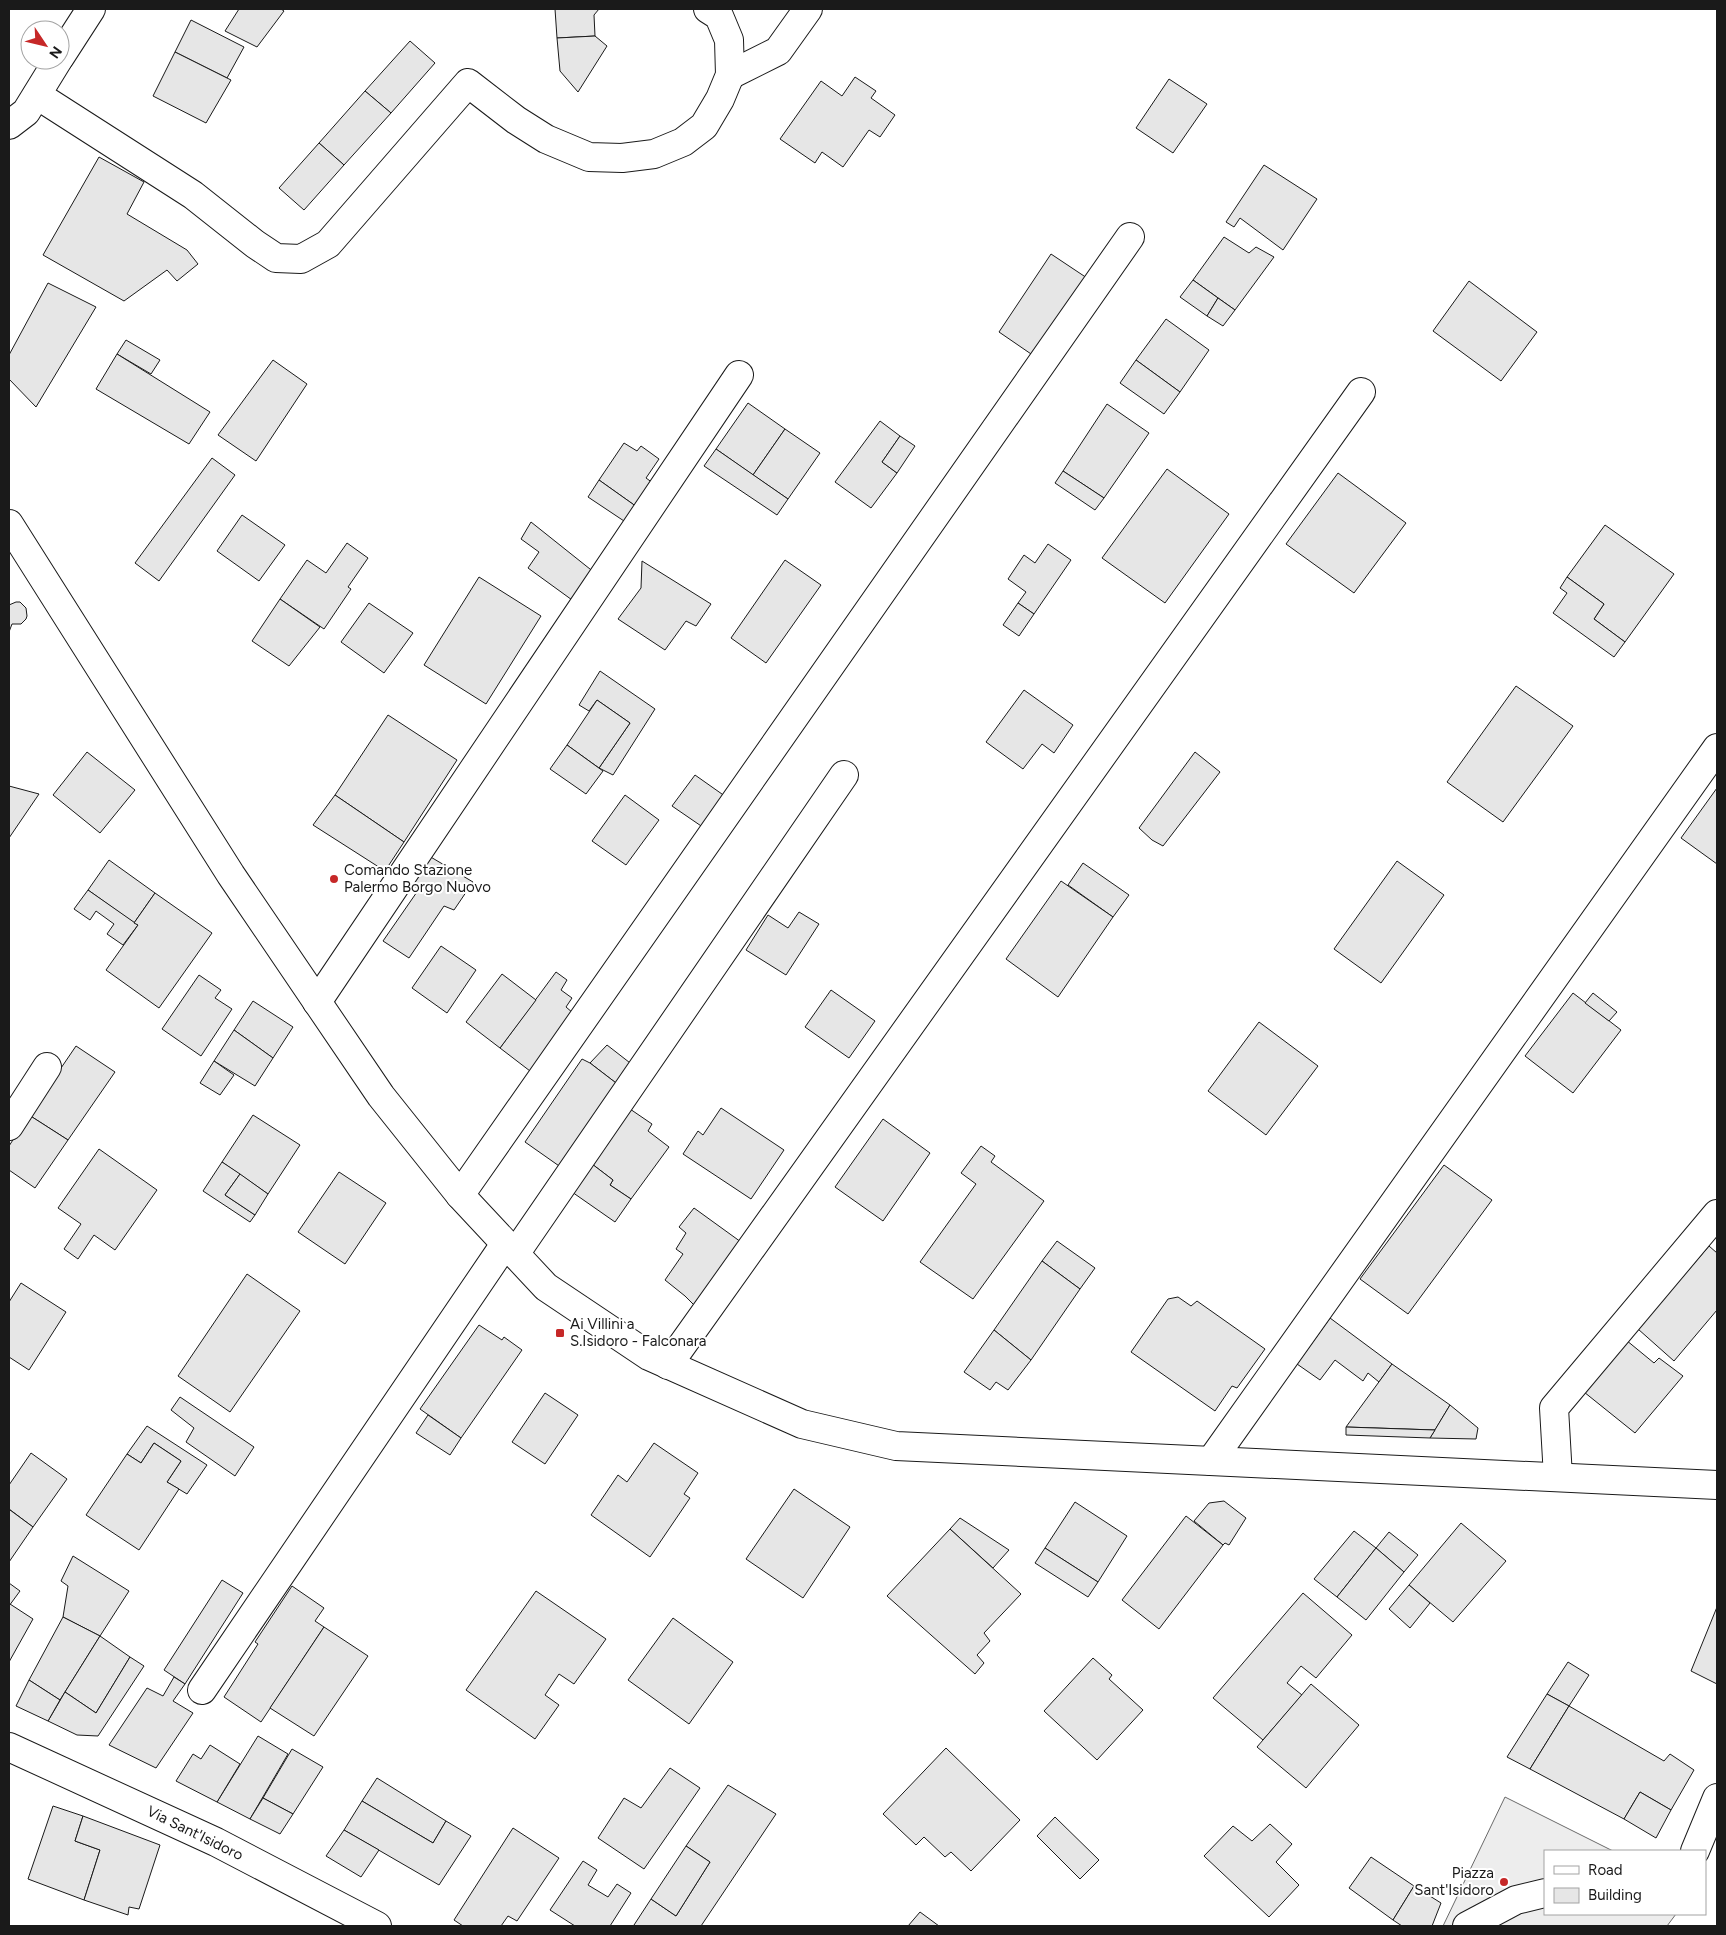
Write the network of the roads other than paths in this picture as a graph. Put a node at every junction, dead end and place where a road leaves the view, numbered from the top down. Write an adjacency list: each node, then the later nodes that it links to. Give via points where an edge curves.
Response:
1 (91, 9): 4 (street)
2 (708, 9): 6 (street, via 719,16 729,40)
3 (808, 9): 6 (street, via 778,50)
4 (70, 42)
5 (52, 70): 7 (street)
6 (730, 75): 7 (street, via 704,126 683,142 654,154 622,158 589,157 546,139 468,83 328,244 301,258 276,258 193,195)
7 (37, 96): 8 (street, via 26,112)
8 (9, 125)
9 (1130, 237): 18 (street)
10 (740, 375): 15 (street)
11 (1361, 392): 21 (street)
12 (9, 524): 15 (street, via 231,875)
13 (1717, 748): 22 (street)
14 (844, 775): 20 (street)
15 (317, 1002): 18 (street, via 381,1096)
16 (47, 1067): 17 (street)
17 (9, 1126)
18 (460, 1195): 20 (street)
19 (1717, 1214): 23 (street, via 1554,1408)
20 (510, 1249): 21 (street, via 546,1287 649,1356); 25 (street)
21 (668, 1365): 22 (street, via 802,1424 896,1446)
22 (1211, 1462): 23 (street)
23 (1558, 1477): 24 (street)
24 (1717, 1485)
25 (202, 1690)
26 (9, 1747): 30 (street, Via Sant'Isidoro, via 216,1842)
27 (1717, 1798): 28 (street)
28 (1695, 1850)
29 (1544, 1893): 31 (street, via 1516,1900)
30 (377, 1926)
31 (1467, 1926)

